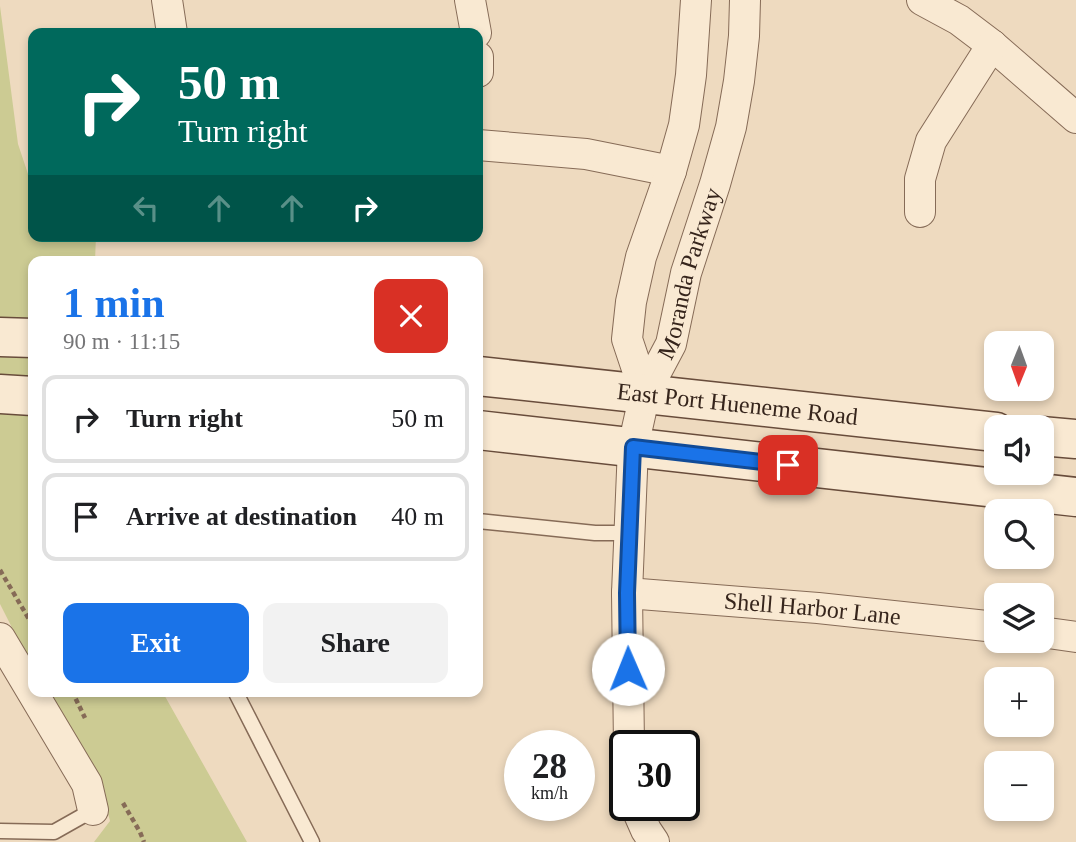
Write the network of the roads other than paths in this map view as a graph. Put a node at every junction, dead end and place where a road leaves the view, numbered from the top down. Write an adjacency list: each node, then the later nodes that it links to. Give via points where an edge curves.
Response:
1 (167, 0): 6 (street)
2 (470, 0): 7 (street)
3 (695, 0): 11 (street, Moranda Parkway, via 684,125)
4 (745, 0): 16 (street, Moranda Parkway, via 731,127 686,272 671,344)
5 (922, 0): 8 (street)
6 (171, 28)
7 (475, 28)
8 (992, 45): 9 (street); 12 (street, via 930,141 920,179)
9 (1076, 118)
10 (483, 145): 11 (street, via 586,154)
11 (671, 171): 16 (street, Moranda Parkway, via 640,257 628,327 627,339)
12 (920, 212)
13 (0, 337): 14 (main road)
14 (28, 338)
15 (483, 377): 16 (main road, East Port Hueneme Road)
16 (645, 393): 20 (main road, East Port Hueneme Road); 23 (street)
17 (0, 394): 18 (main road)
18 (28, 396)
19 (483, 431): 23 (main road)
20 (984, 431)
21 (1054, 437): 22 (main road)
22 (1076, 439)
23 (633, 447): 24 (main road); 26 (street)
24 (1076, 497)
25 (483, 522): 26 (lane)
26 (629, 533): 27 (street)
27 (627, 593): 28 (street, Shell Harbor Lane); 35 (street)
28 (984, 626)
29 (1054, 634): 30 (street)
30 (1076, 637)
31 (2, 647): 32 (street)
32 (28, 689)
33 (33, 697): 36 (street, via 87,785)
34 (238, 697): 39 (lane)
35 (629, 730)
36 (93, 810): 38 (lane, via 54,832)
37 (642, 821): 40 (street)
38 (0, 831)
39 (312, 842)
40 (654, 842)

